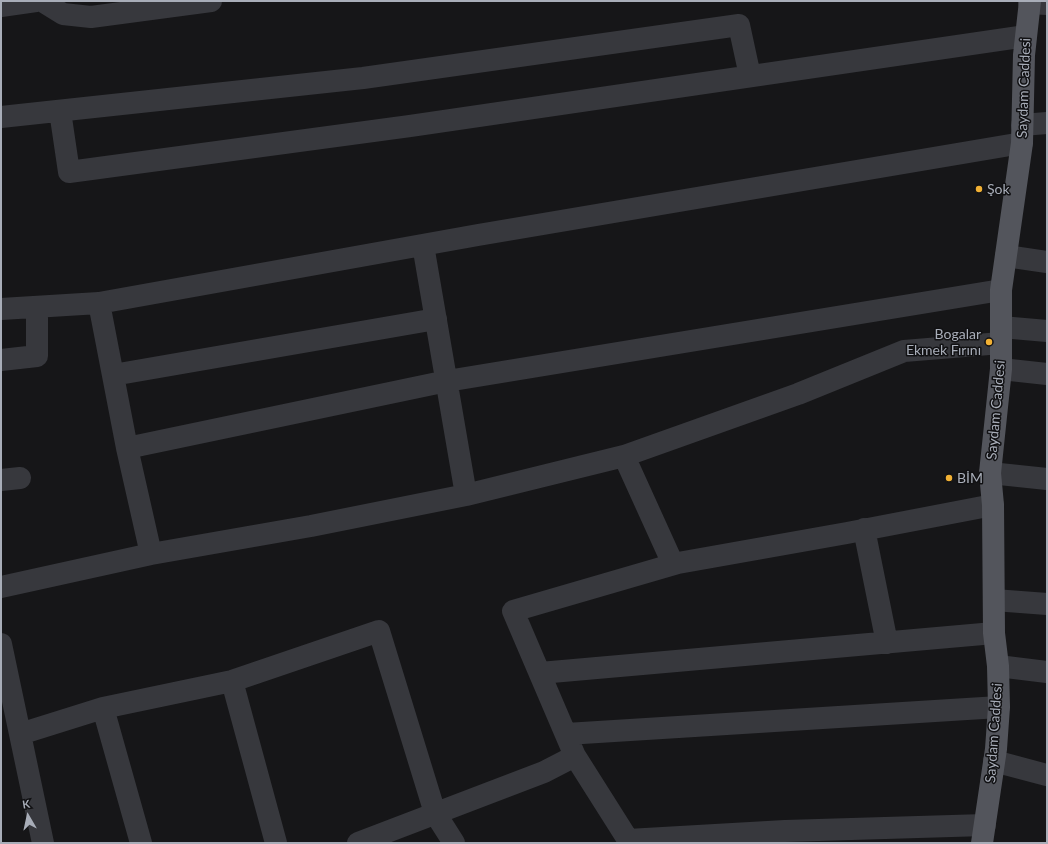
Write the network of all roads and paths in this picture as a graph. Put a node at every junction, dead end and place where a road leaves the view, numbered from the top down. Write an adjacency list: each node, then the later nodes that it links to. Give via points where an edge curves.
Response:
1 (36, 1): 5 (street)
2 (42, 1): 3 (street, via 63,14 90,16)
3 (211, 1)
4 (1035, 3): 6 (main road, Saydam Caddesi)
5 (1, 6)
6 (1026, 36): 7 (street); 11 (main road, Saydam Caddesi)
7 (750, 76): 8 (street, via 739,25 363,78); 8 (street, via 410,126 69,172)
8 (60, 111): 9 (street)
9 (1, 117)
10 (1047, 123): 11 (street)
11 (1022, 134): 12 (street); 13 (main road, Saydam Caddesi)
12 (422, 245): 16 (street); 19 (street)
13 (1006, 256): 14 (street); 15 (main road, Saydam Caddesi)
14 (1047, 262)
15 (1001, 290): 21 (main road, Saydam Caddesi); 26 (street)
16 (99, 303): 17 (street); 25 (street)
17 (37, 307): 18 (street); 22 (street, via 37,356)
18 (1, 309)
19 (436, 319): 25 (street); 26 (street)
20 (1047, 330): 21 (street)
21 (1001, 335): 23 (main road, Saydam Caddesi); 28 (street, via 904,351 798,394)
22 (1, 360)
23 (1002, 369): 24 (street); 29 (main road, Saydam Caddesi)
24 (1047, 374)
25 (113, 375): 27 (street)
26 (447, 381): 27 (street); 31 (street)
27 (127, 448): 34 (street)
28 (624, 456): 31 (street); 35 (street)
29 (990, 473): 30 (street); 32 (main road, Saydam Caddesi)
30 (1047, 479)
31 (466, 495): 34 (street)
32 (993, 505): 33 (street); 37 (main road, Saydam Caddesi)
33 (864, 529): 35 (street); 40 (street)
34 (151, 554): 36 (street)
35 (673, 564): 44 (street, via 513,611)
36 (1, 587)
37 (994, 600): 38 (street); 39 (main road, Saydam Caddesi)
38 (1047, 604)
39 (994, 633): 40 (street); 42 (main road, Saydam Caddesi)
40 (887, 643): 44 (street)
41 (1, 647): 48 (street)
42 (998, 666): 43 (street); 46 (main road, Saydam Caddesi)
43 (1047, 672)
44 (540, 673): 49 (street)
45 (232, 681): 47 (street); 53 (street, via 379,631); 58 (street)
46 (999, 707): 49 (street); 51 (main road, Saydam Caddesi)
47 (103, 708): 48 (street); 57 (street)
48 (20, 734): 56 (street)
49 (566, 734): 50 (street)
50 (575, 756): 53 (street, via 544,772); 55 (street)
51 (994, 761): 52 (street); 54 (main road, Saydam Caddesi)
52 (1047, 775)
53 (435, 813): 59 (street); 60 (street)
54 (984, 834): 55 (street, via 785,831)
55 (629, 842)
56 (43, 843)
57 (141, 843)
58 (276, 843)
59 (358, 843)
60 (454, 843)

